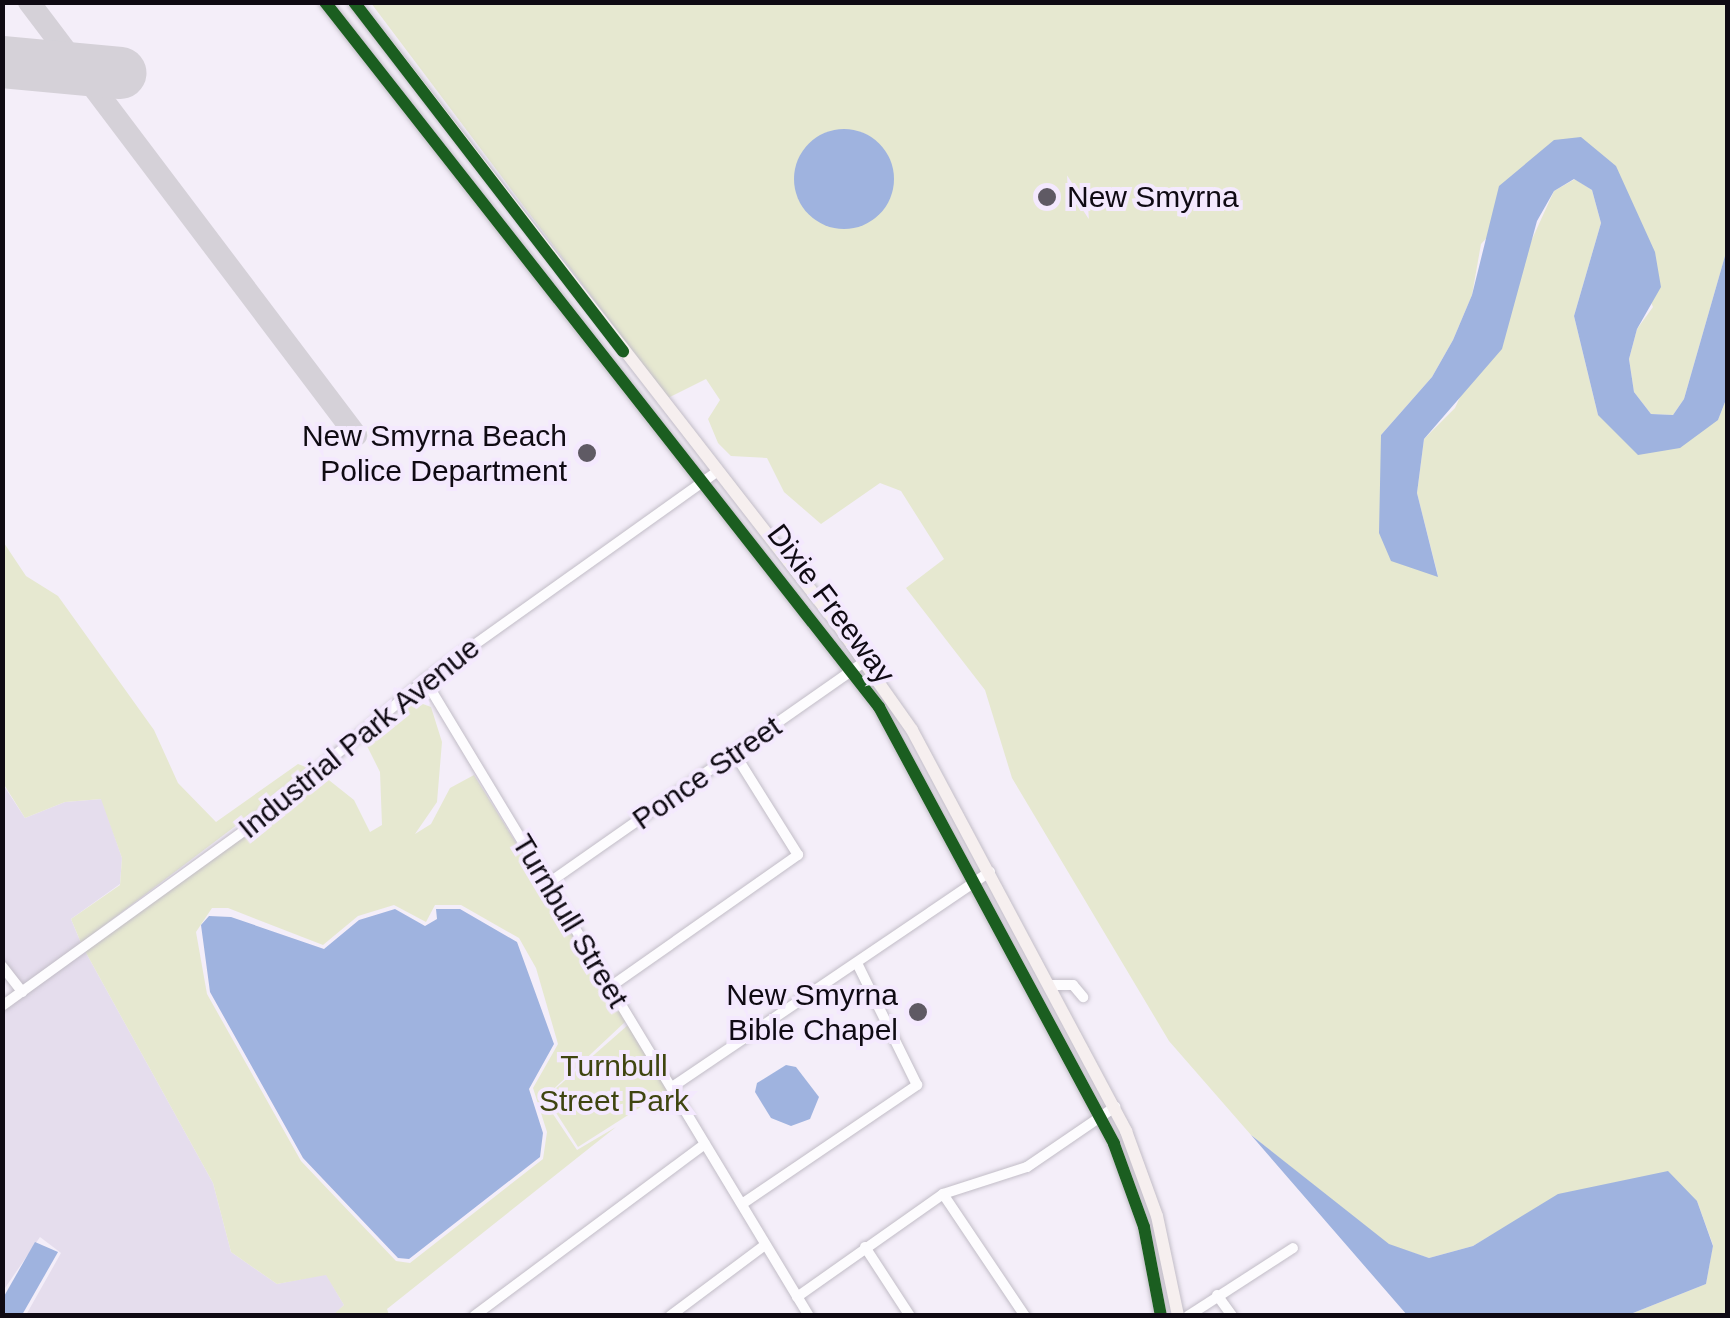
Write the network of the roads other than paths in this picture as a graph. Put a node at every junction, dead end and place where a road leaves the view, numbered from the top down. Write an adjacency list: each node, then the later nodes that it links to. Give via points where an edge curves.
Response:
1 (354, 2): 3 (main road, Dixie Freeway)
2 (330, 4): 4 (main road, Dixie Freeway)
3 (717, 472): 4 (street, Industrial Park Avenue); 5 (main road, Dixie Freeway)
4 (704, 481): 6 (main road, Dixie Freeway); 7 (street, Industrial Park Avenue)
5 (866, 661): 6 (street, Ponce Street); 9 (main road, Dixie Freeway)
6 (854, 671): 8 (street, Ponce Street); 10 (main road, Dixie Freeway)
7 (425, 680): 11 (street, Turnbull Street); 16 (street, Industrial Park Avenue, via 252,824)
8 (735, 754): 11 (street, Ponce Street); 15 (street, via 798,856)
9 (990, 872): 10 (street); 14 (main road, Dixie Freeway)
10 (977, 882): 12 (street); 21 (main road, Dixie Freeway)
11 (548, 884): 15 (street, Turnbull Street)
12 (857, 963): 19 (street); 24 (street, via 917,1085)
13 (2, 966): 16 (street)
14 (1050, 985): 17 (street, via 1074,985); 20 (main road, Dixie Freeway)
15 (610, 987): 19 (street, Turnbull Street)
16 (22, 992): 18 (street, Industrial Park Avenue)
17 (1083, 997)
18 (2, 1006)
19 (672, 1087): 22 (street, Turnbull Street)
20 (1115, 1107): 21 (street); 36 (main road, Dixie Freeway, via 1157,1216)
21 (1102, 1116): 23 (street, via 1026,1167); 35 (main road, Dixie Freeway, via 1144,1227)
22 (705, 1144): 24 (street, Turnbull Street); 30 (street)
23 (943, 1194): 26 (street); 34 (street)
24 (742, 1204): 25 (street, Turnbull Street)
25 (765, 1245): 29 (street, Turnbull Street); 31 (street)
26 (864, 1247): 29 (street); 33 (street)
27 (1293, 1248): 28 (street)
28 (1218, 1295): 37 (street); 38 (street)
29 (798, 1297): 32 (street, Turnbull Street)
30 (474, 1316)
31 (670, 1316)
32 (809, 1316)
33 (910, 1316)
34 (1025, 1316)
35 (1161, 1316)
36 (1178, 1316)
37 (1188, 1316)
38 (1232, 1316)

